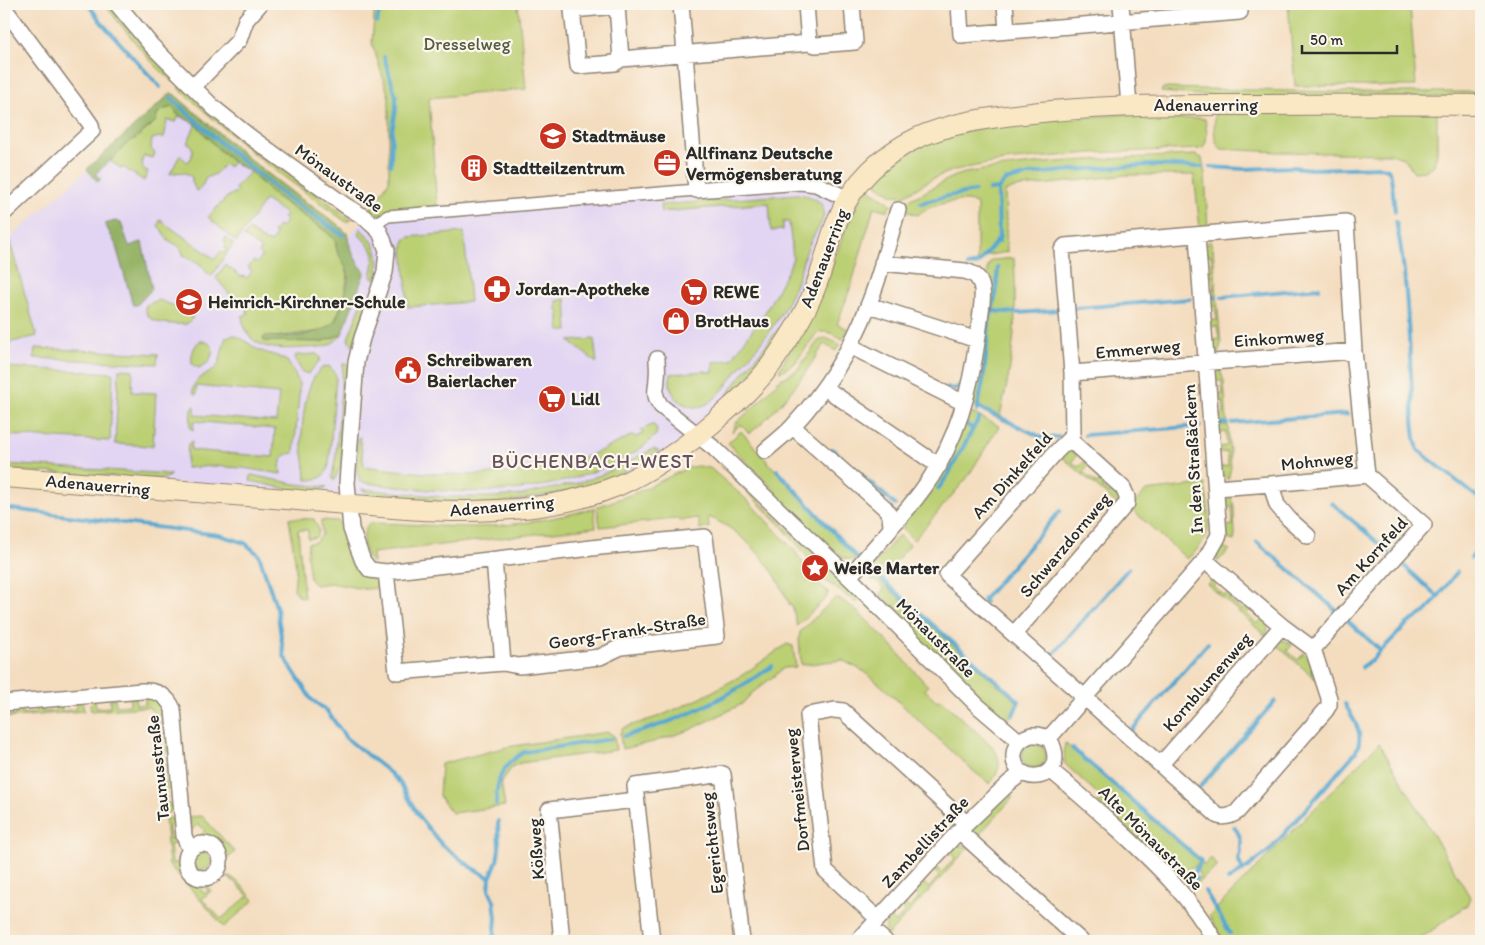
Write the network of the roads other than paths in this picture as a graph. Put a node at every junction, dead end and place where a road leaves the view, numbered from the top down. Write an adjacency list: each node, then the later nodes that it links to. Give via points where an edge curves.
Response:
1 (117, 4): 17 (street, Mönaustraße, via 151,45)
2 (260, 4): 17 (street, via 246,20 239,40)
3 (681, 4): 15 (street)
4 (806, 4): 14 (street)
5 (852, 4): 14 (street, via 855,42 816,46)
6 (959, 4): 13 (street, via 962,35)
7 (1005, 4): 13 (street)
8 (1121, 4): 12 (street)
9 (1239, 4): 11 (street, via 1240,12)
10 (4, 8): 23 (street, via 92,130)
11 (1189, 10): 12 (street)
12 (1123, 22): 13 (street); 19 (street)
13 (1007, 32)
14 (809, 43): 15 (street)
15 (685, 54): 16 (street); 20 (street)
16 (621, 59): 16 (street, via 615,63 578,66 572,10 617,6)
17 (193, 87): 24 (street, Mönaustraße, via 249,136)
18 (1481, 105): 19 (main road, Adenauerring)
19 (1129, 106): 21 (main road, Adenauerring, via 1001,117 939,130 895,150 862,179)
20 (696, 190): 21 (street, via 802,182 816,184); 24 (street, via 388,216)
21 (848, 198): 37 (main road, Adenauerring, via 838,217 808,305 776,358 741,399)
22 (898, 210): 26 (street)
23 (4, 212)
24 (374, 227): 45 (street, Mönaustraße, via 380,232 387,250 385,272 356,362 347,483)
25 (1197, 236): 30 (street, via 1346,222); 32 (street, In den Straßäckern); 33 (street, Am Dinkelfeld, via 1065,246 1062,250)
26 (882, 263): 27 (street); 28 (street, via 965,271 976,276 982,296)
27 (869, 305): 28 (street); 29 (street)
28 (977, 340): 35 (street)
29 (850, 346): 34 (street); 35 (street)
30 (1354, 351): 32 (street, Einkornweg); 41 (street)
31 (657, 360): 37 (street, Mönaustraße, via 656,398 661,406)
32 (1206, 362): 33 (street, Emmerweg); 44 (street, In den Straßäckern)
33 (1072, 373): 38 (street, Am Dinkelfeld, via 1074,424)
34 (824, 388): 36 (street); 40 (street)
35 (964, 403): 40 (street, via 952,440)
36 (792, 427): 39 (street); 46 (street, via 885,508 890,515)
37 (698, 436): 45 (main road, Adenauerring, via 618,485 560,502 523,508 451,512); 51 (street, Mönaustraße)
38 (1069, 439): 53 (street, Schwarzdornweg, via 1123,488 1126,503); 53 (street, Am Dinkelfeld, via 947,575)
39 (765, 451)
40 (938, 466): 46 (street, via 913,504)
41 (1367, 475): 43 (street, Mohnweg); 54 (street, Am Kornfeld, via 1424,525)
42 (4, 477): 45 (main road, Adenauerring)
43 (1271, 484): 44 (street, Mohnweg); 47 (street, Mohnweg, via 1277,505)
44 (1216, 488): 49 (street, In den Straßäckern, via 1219,535)
45 (349, 504): 50 (street, Georg-Frank-Straße, via 351,529 363,561 370,570)
46 (891, 527): 51 (street)
47 (1308, 536)
48 (494, 560): 50 (street, Georg-Frank-Straße); 55 (street); 55 (street, Georg-Frank-Straße, via 705,537 717,636 621,647 600,657 519,666)
49 (1205, 560): 52 (street); 56 (street, In den Straßäckern)
50 (386, 572): 55 (street, Georg-Frank-Straße, via 397,672)
51 (849, 577): 59 (street, Mönaustraße, via 978,706)
52 (1282, 626): 54 (street); 60 (street, Kornblumenweg)
53 (1014, 634): 56 (street, Am Dinkelfeld)
54 (1313, 648): 60 (street, via 1329,705 1232,816 1218,816)
55 (503, 663)
56 (1085, 699): 58 (street, In den Straßäckern); 60 (street)
57 (4, 703): 65 (street, Taunusstraße, via 142,691 160,693 173,710 184,836)
58 (1049, 738): 59 (street, via 1031,735); 61 (street, via 1056,753)
59 (1020, 741): 62 (street, via 1014,758)
60 (1161, 764)
61 (1050, 770): 62 (street, via 1039,776); 73 (street, Alte Mönaustraße, via 1149,858 1192,904)
62 (1022, 773): 64 (street, Zambellistraße)
63 (636, 800): 67 (street, Kößweg, via 550,810); 68 (street); 69 (street, Egerichtsweg, via 635,786 723,774)
64 (962, 827): 66 (street, Zambellistraße); 66 (street, Dorfmeisterweg, via 843,711 808,715 825,870); 72 (street)
65 (190, 850)
66 (874, 924): 70 (street, Zambellistraße); 71 (street)
67 (562, 941)
68 (652, 941)
69 (742, 941)
70 (858, 941)
71 (886, 941)
72 (1081, 941)
73 (1215, 941)

